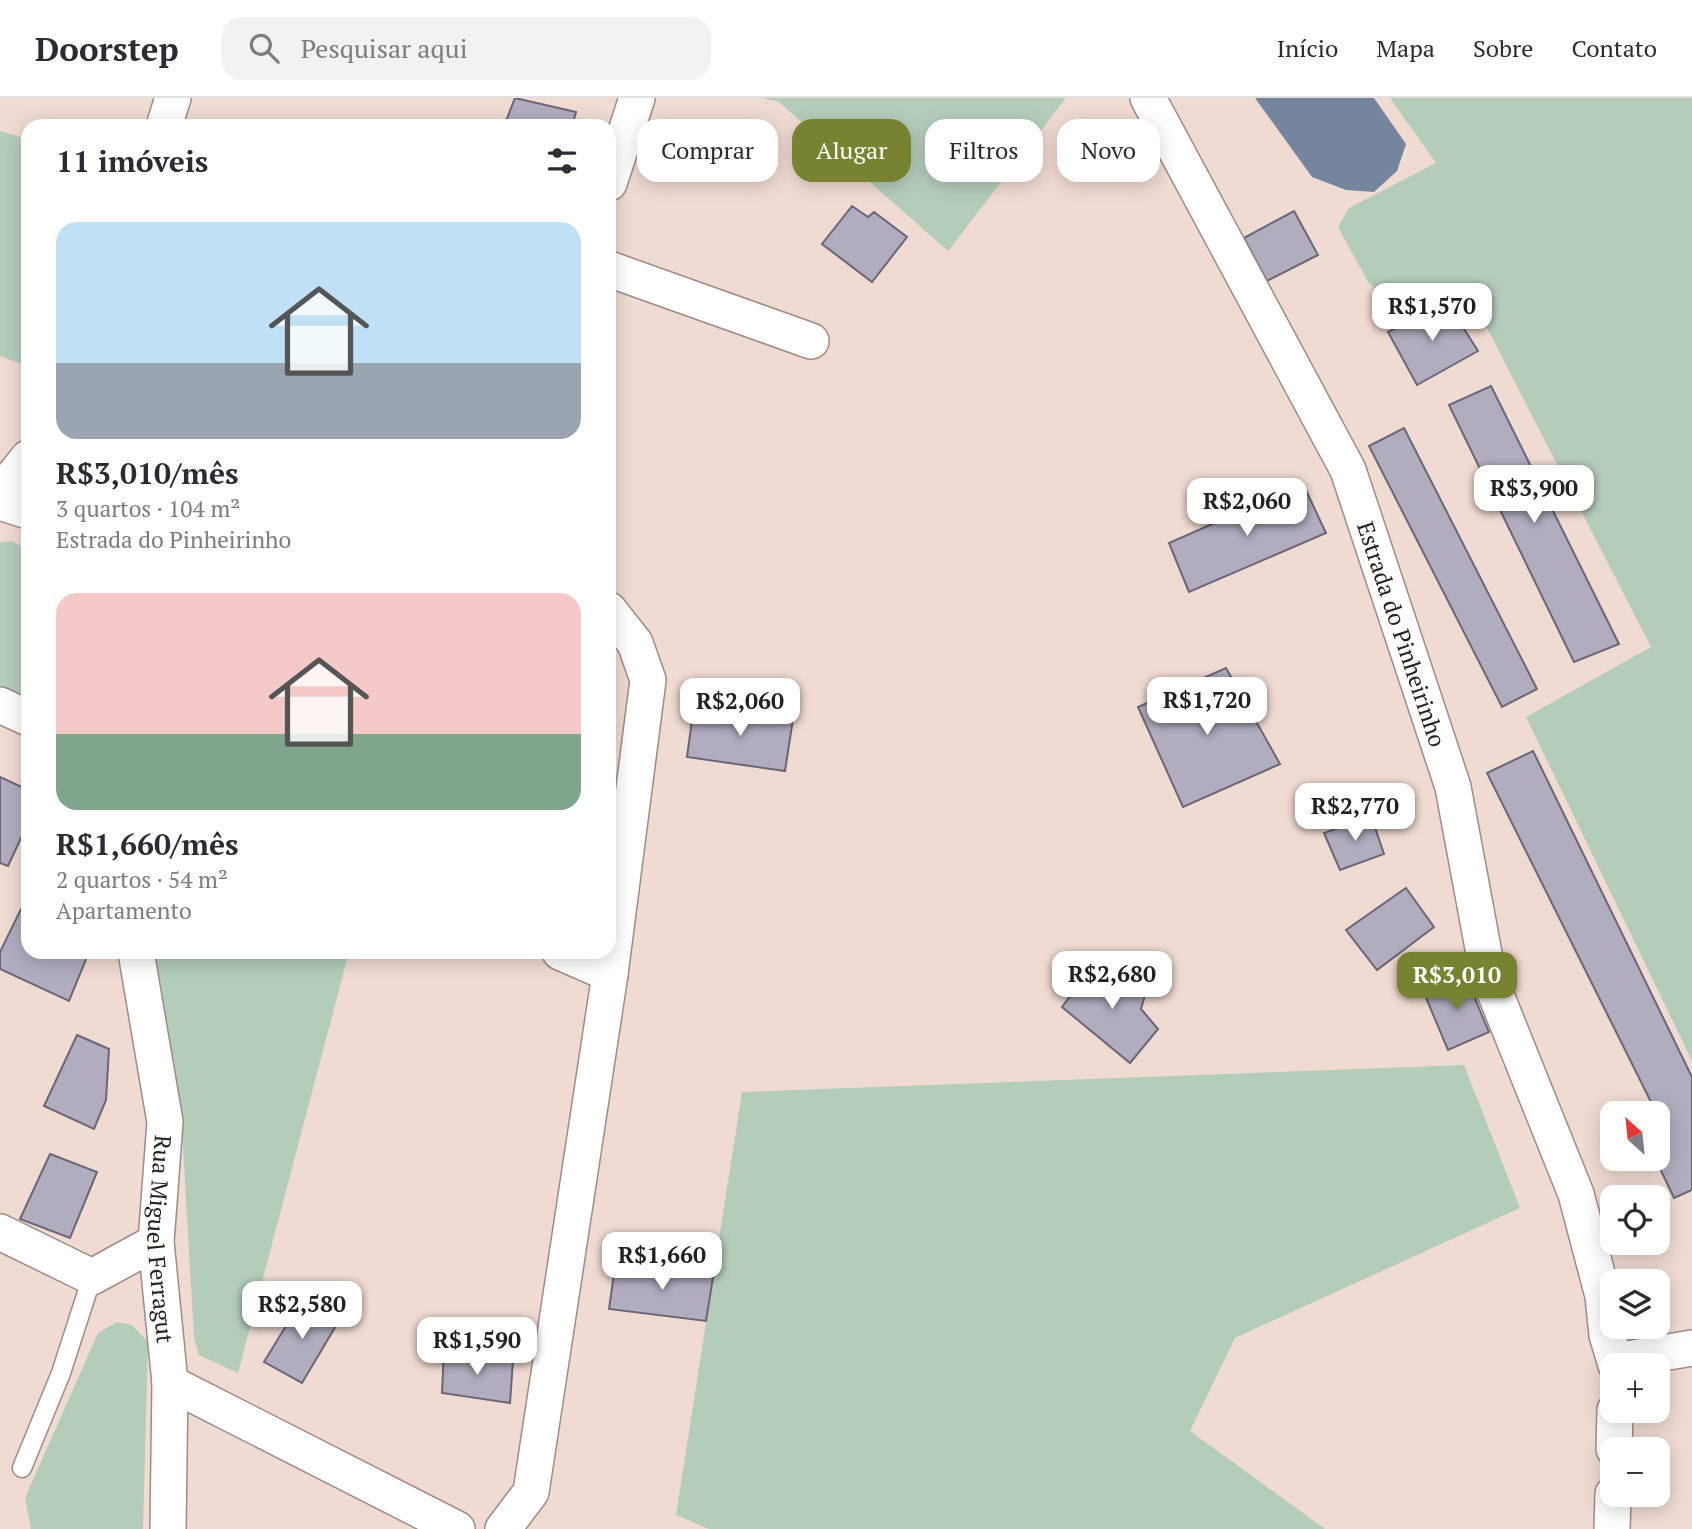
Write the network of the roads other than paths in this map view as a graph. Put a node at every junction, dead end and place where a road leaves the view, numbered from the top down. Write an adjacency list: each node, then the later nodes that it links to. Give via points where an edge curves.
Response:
1 (173, 98): 4 (street)
2 (636, 98): 5 (street)
3 (1148, 98): 24 (street, Estrada do Pinheirinho, via 1349,470 1453,787 1488,975 1576,1194)
4 (166, 119)
5 (616, 161)
6 (616, 271): 7 (street)
7 (811, 341)
8 (21, 467): 9 (street)
9 (0, 493)
10 (0, 502): 11 (street)
11 (21, 509)
12 (616, 620): 15 (street, via 635,643 648,680)
13 (0, 705): 14 (street)
14 (21, 715)
15 (616, 928)
16 (137, 959): 21 (street, Rua Miguel Ferragut, via 164,1122)
17 (576, 959): 19 (street)
18 (612, 959): 19 (street)
19 (610, 974): 31 (street, via 531,1492)
20 (0, 1232): 22 (street)
21 (156, 1242): 22 (street); 26 (street, Rua Miguel Ferragut)
22 (92, 1277): 27 (lane, via 61,1373)
23 (1692, 1348): 25 (street)
24 (1613, 1353)
25 (1667, 1353)
26 (170, 1383): 29 (street, Rua Miguel Ferragut); 30 (street)
27 (22, 1468)
28 (1613, 1507): 32 (street)
29 (168, 1529)
30 (457, 1529)
31 (503, 1529)
32 (1612, 1529)

